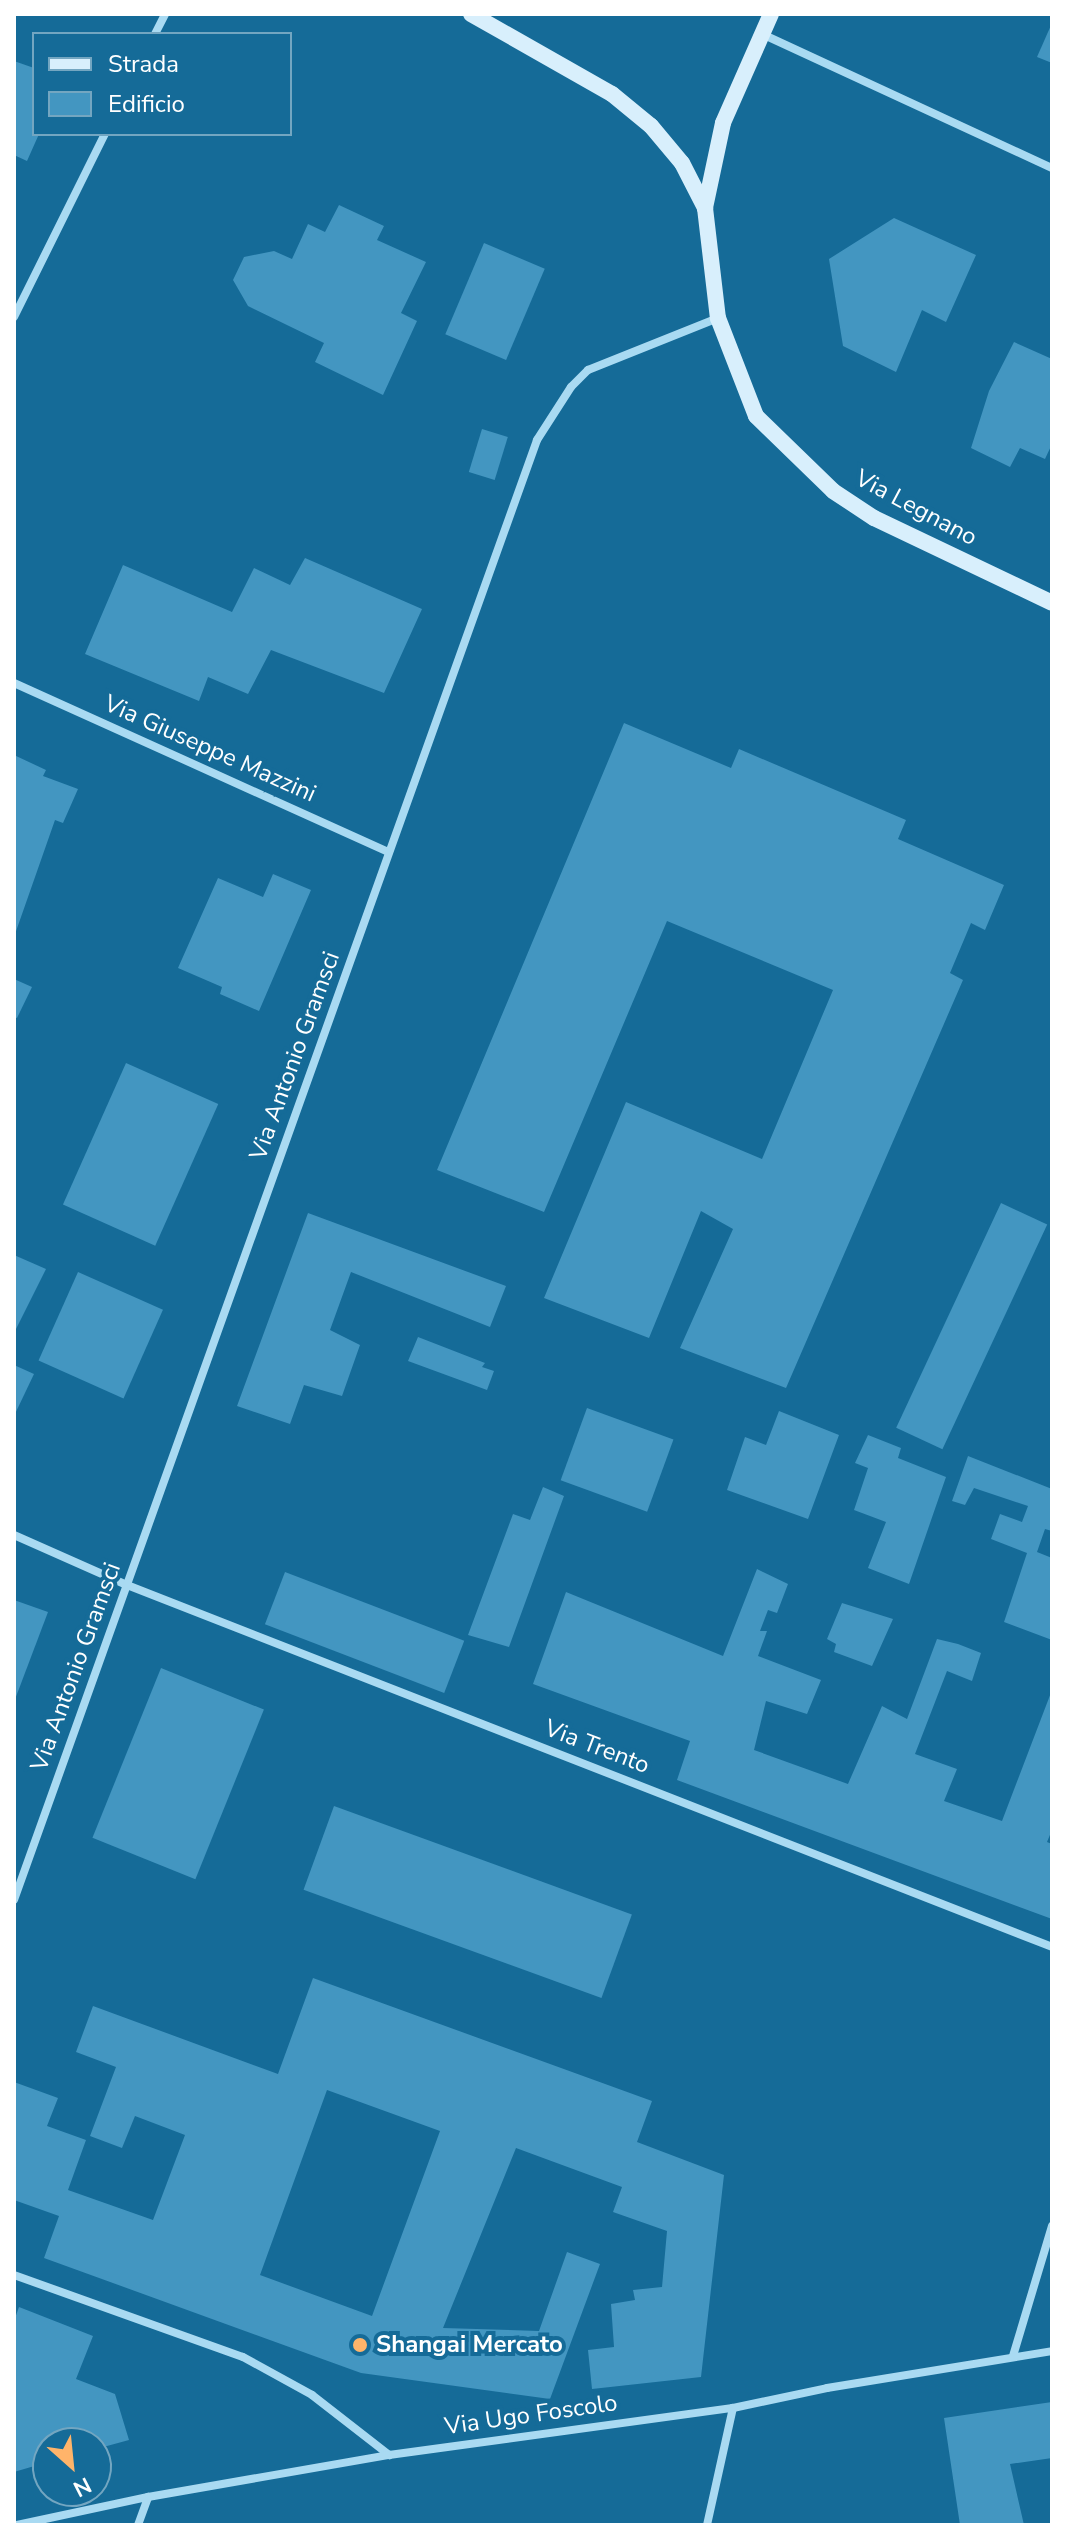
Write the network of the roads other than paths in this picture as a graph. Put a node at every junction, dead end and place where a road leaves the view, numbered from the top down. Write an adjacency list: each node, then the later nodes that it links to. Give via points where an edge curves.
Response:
1 (165, 14): 4 (street)
2 (471, 14): 8 (street, via 612,94 651,126 682,163)
3 (771, 14): 5 (street)
4 (156, 32)
5 (761, 33): 7 (street); 8 (street, via 723,123)
6 (104, 136): 9 (street)
7 (1052, 168)
8 (705, 208): 10 (street, Via Legnano)
9 (14, 317)
10 (718, 318): 11 (street, Via Legnano, via 756,416 833,491 874,518); 13 (street, Via Antonio Gramsci, via 588,370 537,440)
11 (1052, 603)
12 (14, 683): 13 (street, Via Giuseppe Mazzini)
13 (389, 852): 15 (street, Via Antonio Gramsci)
14 (14, 1535): 15 (street, Via Trento)
15 (127, 1585): 16 (street, Via Antonio Gramsci); 17 (street, Via Trento)
16 (14, 1900)
17 (1052, 1947)
18 (1052, 2226): 21 (street)
19 (14, 2275): 23 (street, via 243,2357 312,2395)
20 (1052, 2351): 21 (street, Via Ugo Foscolo)
21 (1013, 2356): 22 (street, Via Ugo Foscolo)
22 (733, 2408): 23 (street, Via Ugo Foscolo); 27 (street)
23 (389, 2455): 24 (street, Via Ugo Foscolo)
24 (148, 2497): 25 (street, Via Ugo Foscolo); 26 (street)
25 (17, 2525)
26 (138, 2525)
27 (707, 2525)

